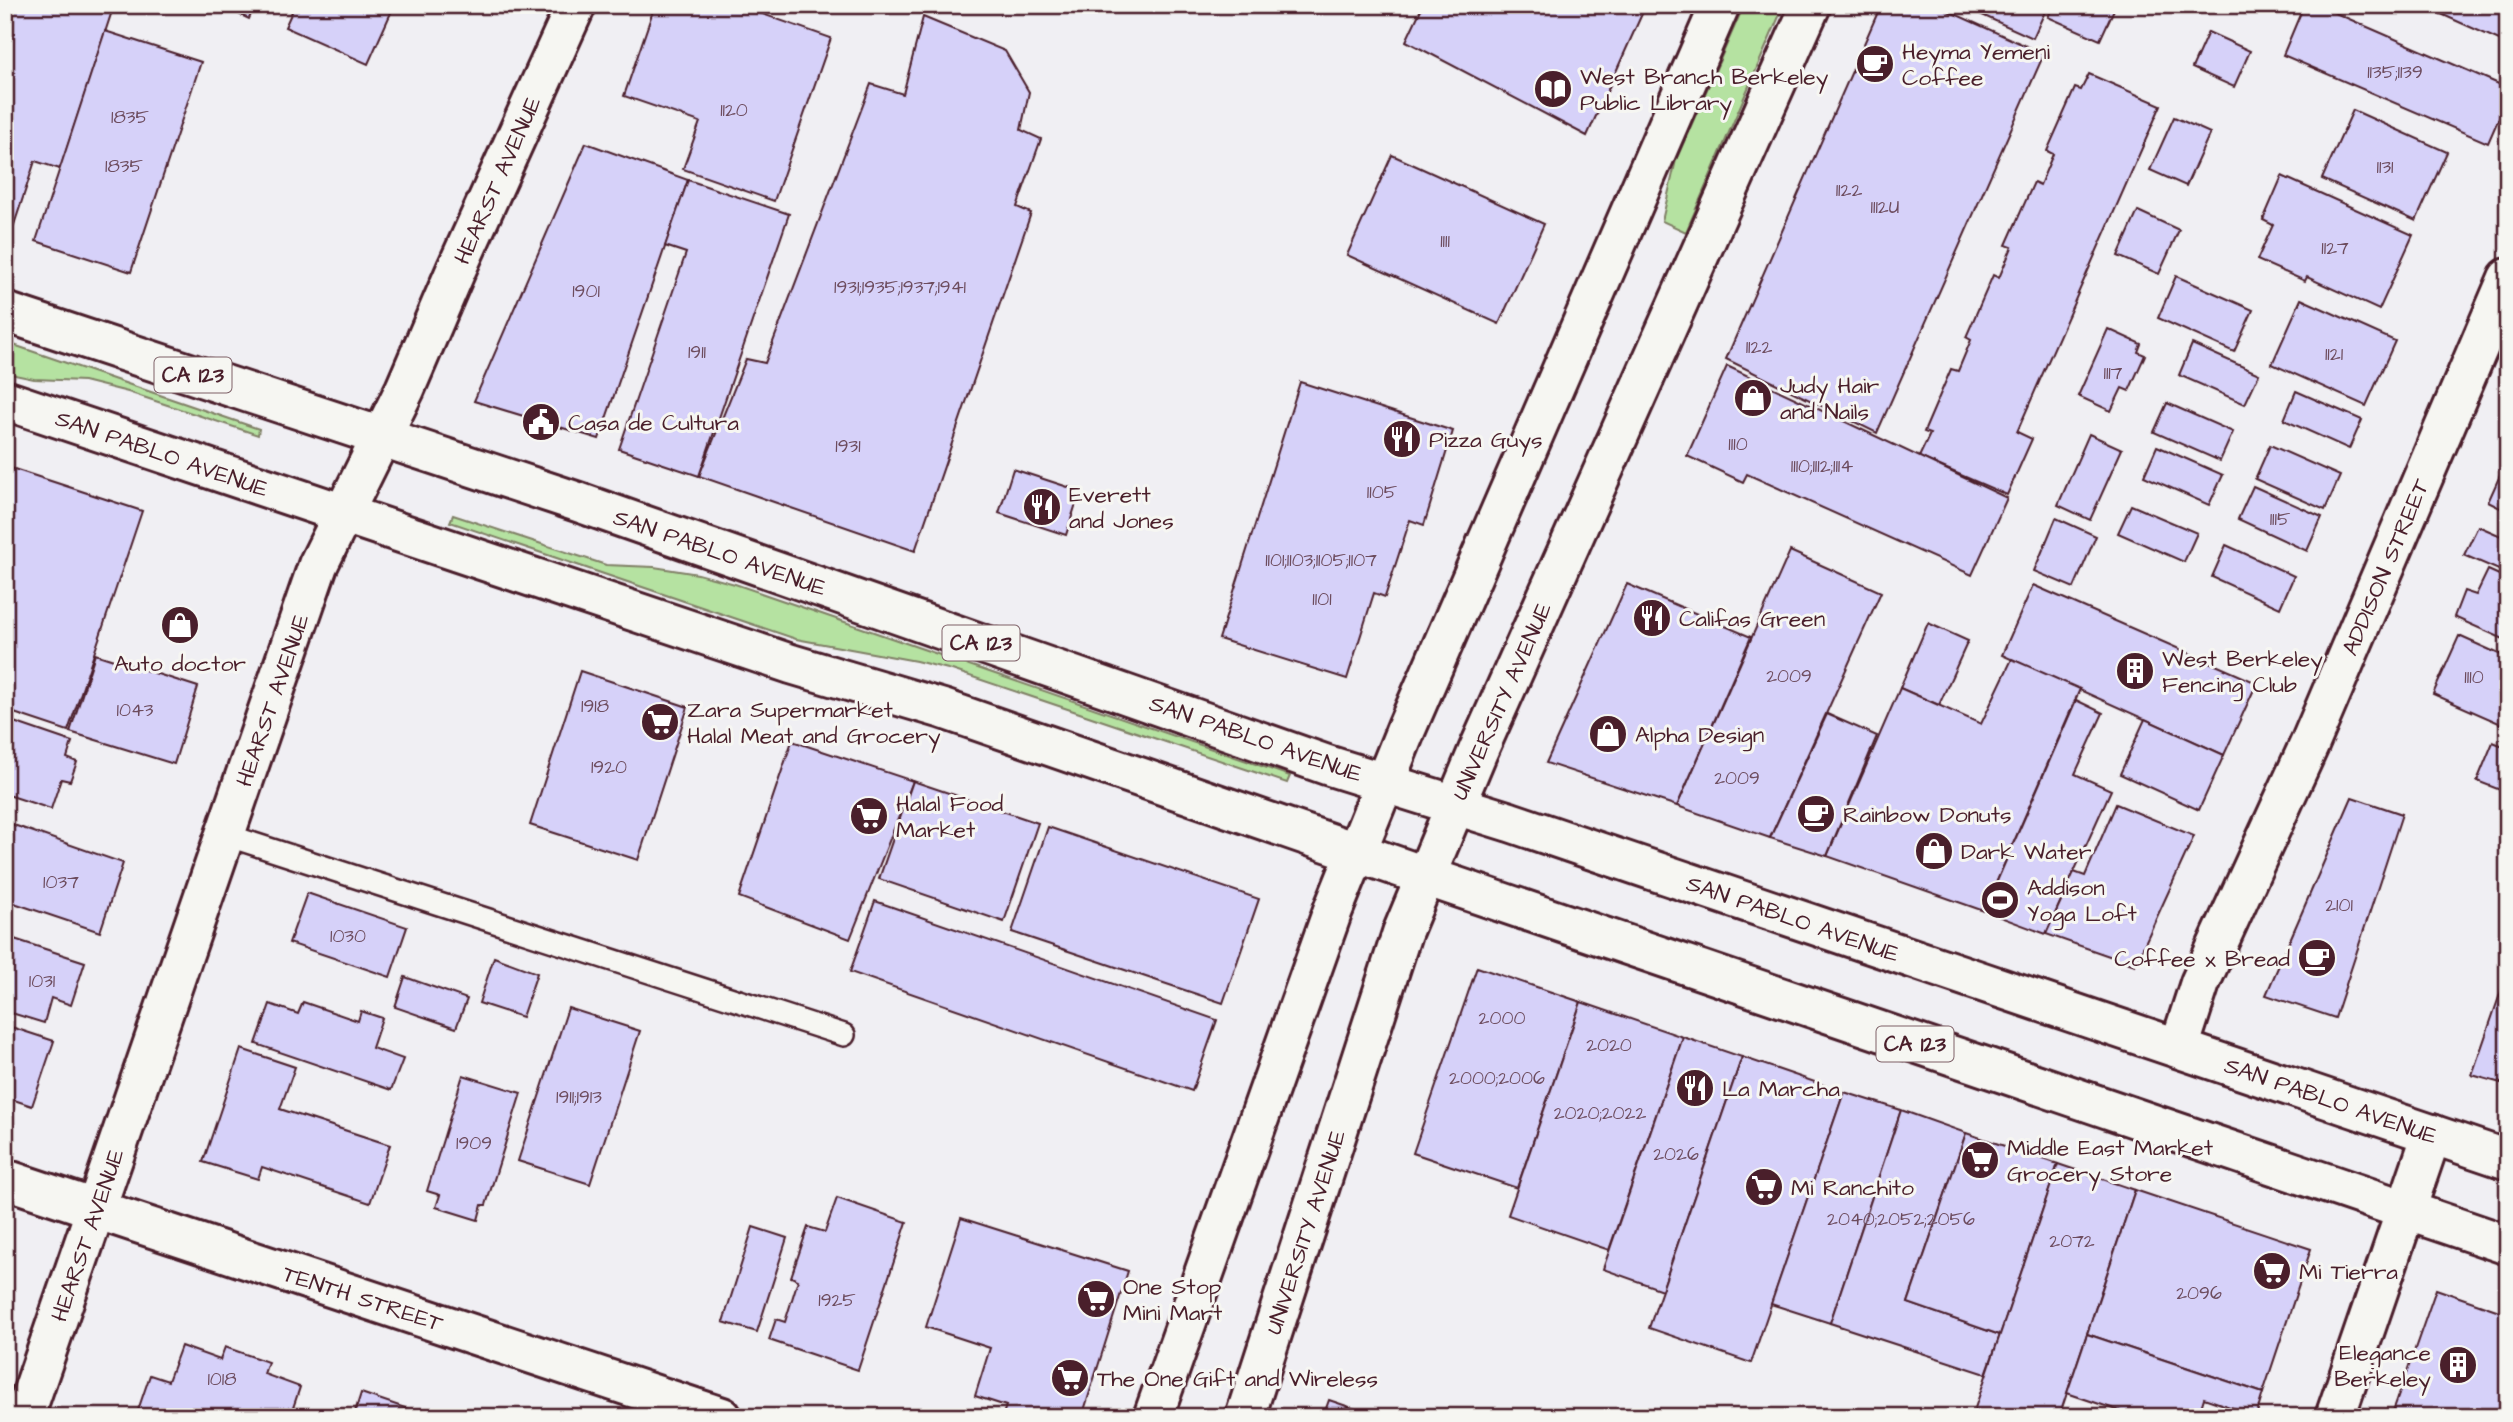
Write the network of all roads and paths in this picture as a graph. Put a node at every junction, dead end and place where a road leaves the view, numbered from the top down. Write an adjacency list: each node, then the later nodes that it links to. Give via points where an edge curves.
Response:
1 (576, 5): 7 (main road, HEARST AVENUE)
2 (1720, 5): 9 (main road)
3 (1811, 5): 10 (main road, UNIVERSITY AVENUE)
4 (2508, 278): 15 (main road, ADDISON STREET, via 2310,743 2200,984)
5 (5, 312): 7 (main road, SAN PABLO AVENUE / CA 123)
6 (5, 400): 8 (main road, SAN PABLO AVENUE / CA 123)
7 (381, 436): 8 (main road, HEARST AVENUE); 9 (main road, SAN PABLO AVENUE / CA 123)
8 (343, 515): 11 (main road, HEARST AVENUE, via 315,572); 12 (main road, SAN PABLO AVENUE / CA 123, via 790,664 943,709)
9 (1385, 782): 10 (main road, SAN PABLO AVENUE / CA 123); 12 (main road)
10 (1455, 805): 13 (main road, UNIVERSITY AVENUE); 15 (main road, SAN PABLO AVENUE / CA 123)
11 (226, 835): 14 (lane); 19 (main road, HEARST AVENUE)
12 (1357, 851): 13 (main road, SAN PABLO AVENUE / CA 123); 24 (main road)
13 (1425, 876): 20 (main road, SAN PABLO AVENUE / CA 123); 25 (main road, UNIVERSITY AVENUE, via 1402,933)
14 (844, 1035)
15 (2179, 1048): 16 (main road, SAN PABLO AVENUE / CA 123)
16 (2432, 1134): 17 (main road, SAN PABLO AVENUE / CA 123); 20 (main road)
17 (2508, 1160)
18 (5, 1179): 19 (main road, TENTH STREET)
19 (95, 1210): 22 (main road, HEARST AVENUE); 23 (main road, TENTH STREET)
20 (2406, 1211): 21 (main road, SAN PABLO AVENUE / CA 123); 26 (main road)
21 (2508, 1245)
22 (24, 1417)
23 (722, 1417)
24 (1153, 1417)
25 (1245, 1417)
26 (2335, 1417)

